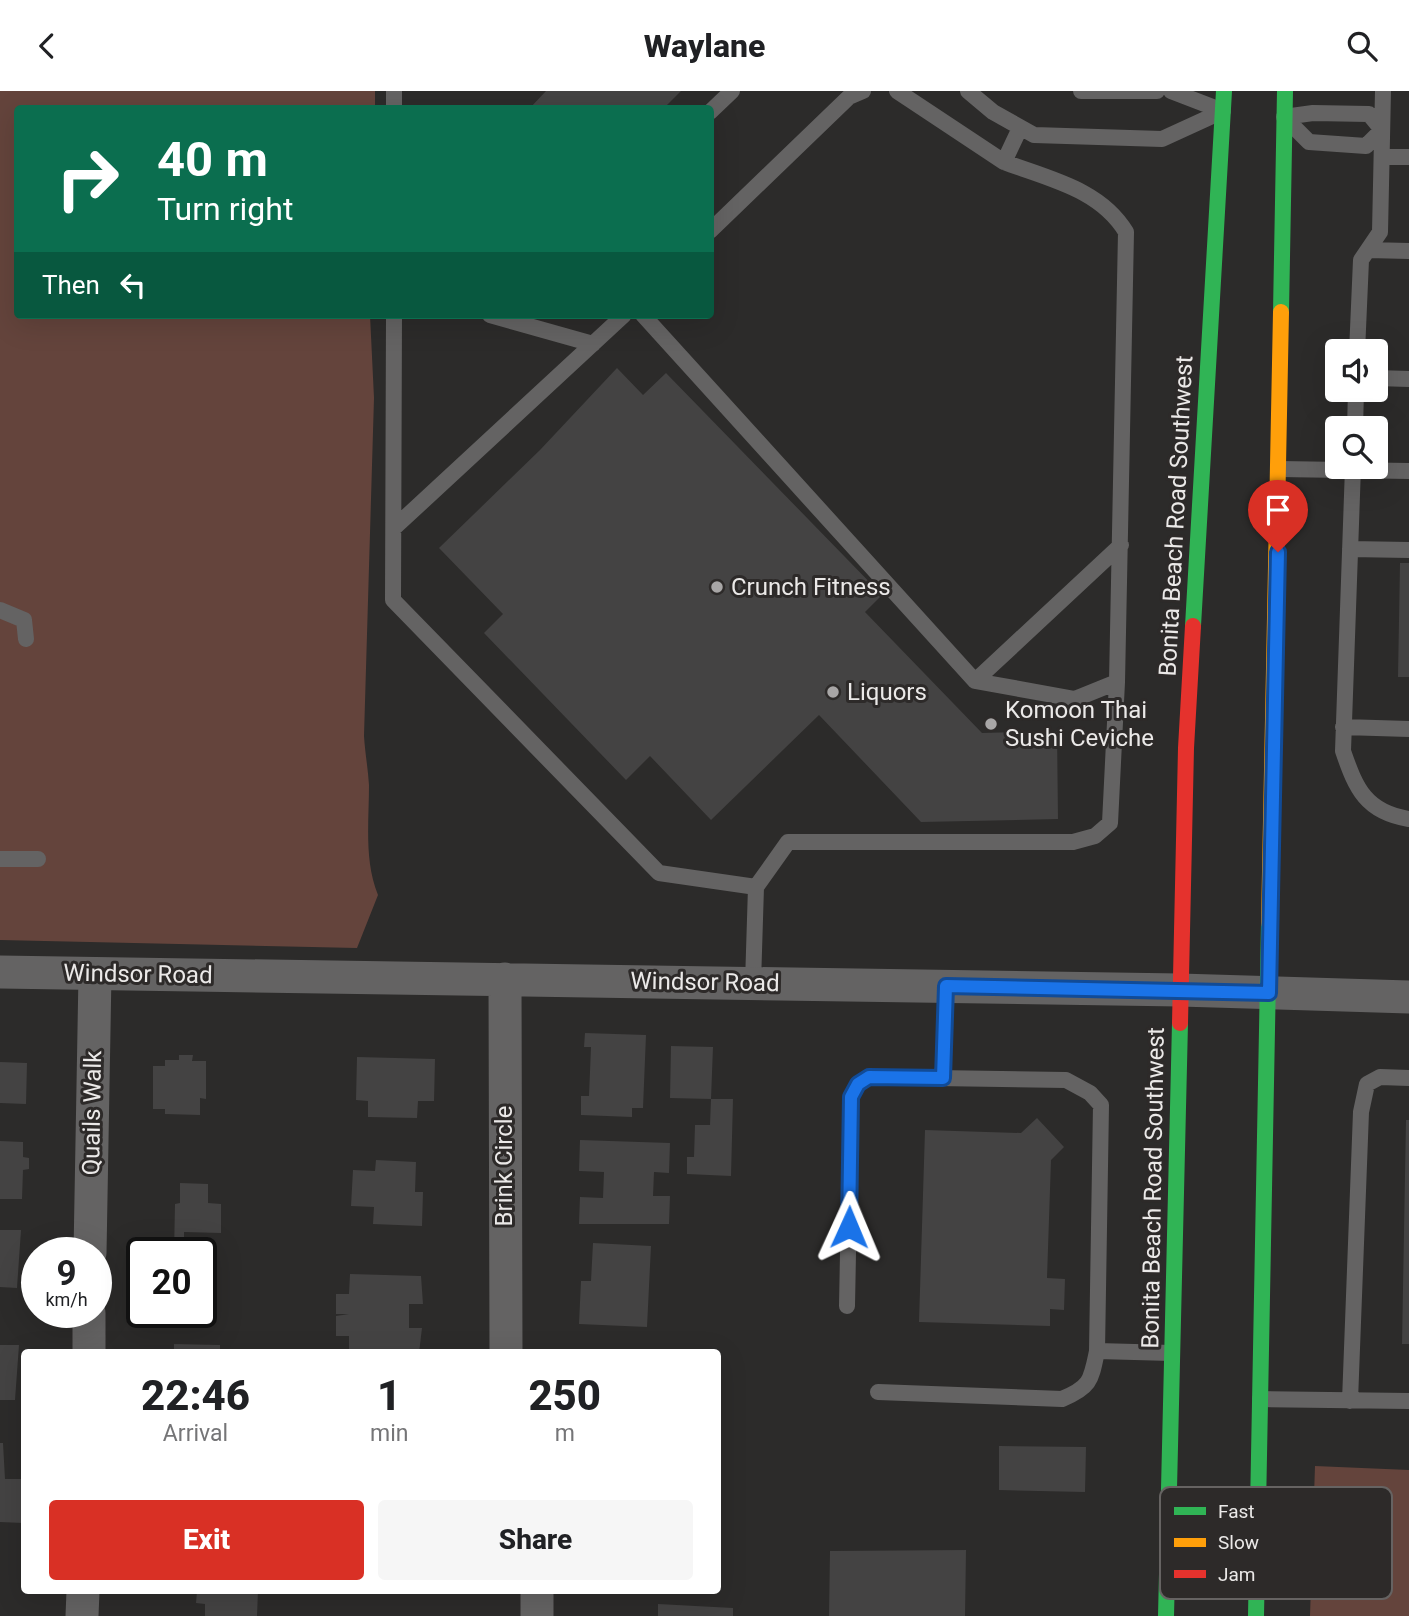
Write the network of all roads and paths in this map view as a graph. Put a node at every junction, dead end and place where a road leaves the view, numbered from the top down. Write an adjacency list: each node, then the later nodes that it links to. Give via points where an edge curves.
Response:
1 (732, 91): 11 (lane)
2 (863, 91): 19 (lane, via 849,97)
3 (897, 91): 18 (lane)
4 (968, 91): 14 (lane)
5 (1081, 91): 6 (lane)
6 (1157, 91)
7 (1171, 91): 12 (lane)
8 (1224, 91): 12 (main road, Bonita Beach Road Southwest)
9 (1285, 91): 13 (main road)
10 (1383, 91): 15 (lane)
11 (714, 109)
12 (1229, 111): 14 (lane, via 1162,139 1034,135); 54 (main road, Bonita Beach Road Southwest, via 1186,748)
13 (1278, 116): 15 (lane, via 1369,114); 15 (lane, via 1309,142 1366,146); 31 (main road)
14 (1020, 128): 18 (lane)
15 (1382, 130): 16 (lane)
16 (1382, 157): 17 (lane); 20 (lane, via 1380,232)
17 (1409, 157)
18 (1004, 162): 36 (lane, via 1099,199 1126,232)
19 (714, 228)
20 (1368, 250): 21 (lane); 26 (lane, via 1361,260)
21 (1409, 251)
22 (394, 319): 35 (lane)
23 (505, 319): 27 (lane)
24 (620, 319): 27 (lane)
25 (647, 319): 41 (lane)
26 (1358, 339)
27 (593, 344): 35 (lane)
28 (1388, 378): 29 (lane)
29 (1409, 379)
30 (1325, 469): 31 (lane)
31 (1279, 470): 55 (main road)
32 (1388, 470): 33 (lane)
33 (1409, 471)
34 (1353, 479): 37 (lane)
35 (394, 528): 48 (lane, via 393,600 659,873)
36 (1121, 545): 41 (lane); 42 (lane)
37 (1350, 549): 38 (lane); 43 (lane)
38 (1409, 550)
39 (0, 610): 40 (lane, via 24,620)
40 (26, 639)
41 (975, 681): 42 (lane, via 1075,699)
42 (1117, 683): 48 (lane, via 1110,823 1095,836 1073,842 788,842)
43 (1343, 727): 44 (lane); 45 (lane, via 1343,751 1356,788 1378,810)
44 (1409, 729)
45 (1409, 819)
46 (0, 859): 47 (lane)
47 (38, 859)
48 (757, 887): 52 (lane)
49 (0, 972): 50 (street, Windsor Road)
50 (95, 974): 51 (street, Windsor Road); 59 (street, Quails Walk)
51 (505, 979): 52 (street, Windsor Road); 63 (street, Brink Circle)
52 (753, 983): 53 (street, Windsor Road)
53 (946, 986): 54 (street, Windsor Road); 57 (lane)
54 (1180, 990): 55 (street, Windsor Road); 65 (main road, Bonita Beach Road Southwest)
55 (1269, 993): 56 (street, Windsor Road); 67 (main road)
56 (1409, 997)
57 (943, 1078): 60 (lane, via 869,1077 851,1097); 64 (lane, via 1066,1080 1101,1105)
58 (1409, 1079): 68 (lane, via 1380,1077 1367,1084 1361,1112)
59 (90, 1237)
60 (848, 1306)
61 (89, 1328): 62 (street)
62 (89, 1349)
63 (506, 1349)
64 (1097, 1351): 65 (lane); 66 (lane, via 1091,1380 1080,1392 1062,1399)
65 (1172, 1353): 70 (main road, Bonita Beach Road Southwest)
66 (878, 1392)
67 (1260, 1399): 68 (lane); 71 (main road)
68 (1350, 1401): 69 (lane)
69 (1409, 1401)
70 (1169, 1487)
71 (1258, 1487)
72 (83, 1594): 74 (street)
73 (537, 1594): 75 (street)
74 (82, 1616)
75 (537, 1616)

